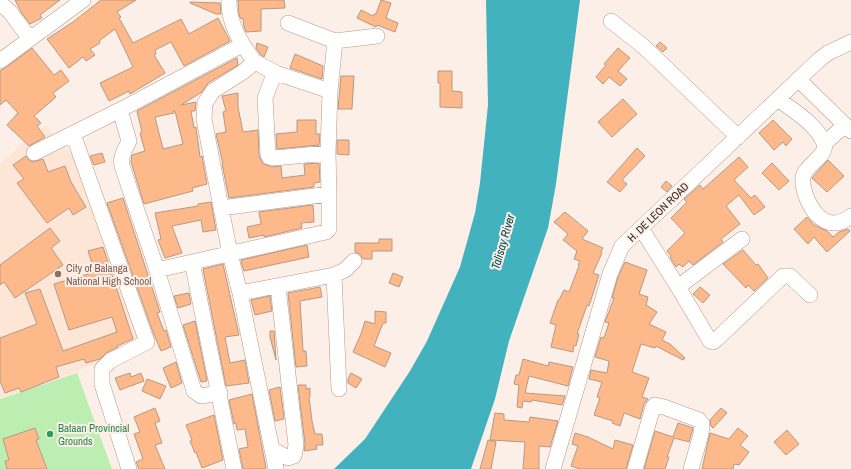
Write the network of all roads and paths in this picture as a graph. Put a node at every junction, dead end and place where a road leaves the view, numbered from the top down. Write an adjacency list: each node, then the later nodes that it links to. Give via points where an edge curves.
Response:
1 (83, 0): 7 (street)
2 (229, 0): 10 (street, via 228,11)
3 (0, 3): 7 (street)
4 (612, 21): 20 (street)
5 (288, 23): 8 (street)
6 (377, 36): 8 (street)
7 (30, 39): 11 (street)
8 (335, 41): 15 (street)
9 (851, 42): 14 (street, H. DE LEON ROAD, via 828,53)
10 (242, 45): 12 (street); 17 (street)
11 (0, 61)
12 (254, 62): 13 (street); 25 (street, via 213,91 205,103 204,119)
13 (276, 73): 15 (street); 23 (street, via 266,98 269,157)
14 (798, 79): 16 (street, H. DE LEON ROAD); 18 (street)
15 (330, 91): 23 (street)
16 (778, 99): 20 (street, H. DE LEON ROAD); 21 (street, via 811,126)
17 (120, 110): 19 (street); 32 (street, via 129,141 122,154 122,166)
18 (848, 128): 21 (street)
19 (73, 134): 22 (street); 41 (street, via 147,342 110,361 102,369 102,384)
20 (738, 137): 27 (street, H. DE LEON ROAD)
21 (824, 144): 26 (street, via 823,153 804,172 802,178 806,197 812,210 829,223 838,223)
22 (34, 153)
23 (328, 153): 24 (street)
24 (328, 194): 25 (street); 29 (street, via 329,229 326,232)
25 (221, 208): 29 (street)
26 (851, 216)
27 (641, 228): 35 (street); 44 (street, H. DE LEON ROAD, via 622,246 610,274)
28 (742, 239): 35 (street)
29 (230, 254): 31 (street); 36 (street)
30 (354, 261): 33 (street, via 345,270)
31 (192, 262): 32 (street); 39 (street)
32 (157, 270): 39 (street, via 194,391 201,396)
33 (334, 275): 34 (street); 38 (street)
34 (278, 287): 36 (street); 40 (street, via 296,445 294,456 288,458)
35 (678, 287): 37 (street, via 706,337 713,342 783,276 790,276)
36 (240, 294): 40 (street)
37 (810, 295)
38 (339, 389)
39 (220, 393): 42 (street)
40 (272, 449): 43 (street)
41 (129, 469)
42 (234, 469)
43 (276, 469)
44 (553, 469)
45 (635, 469): 46 (street, via 653,407 659,405 700,420 702,424 702,434)
46 (691, 469)

